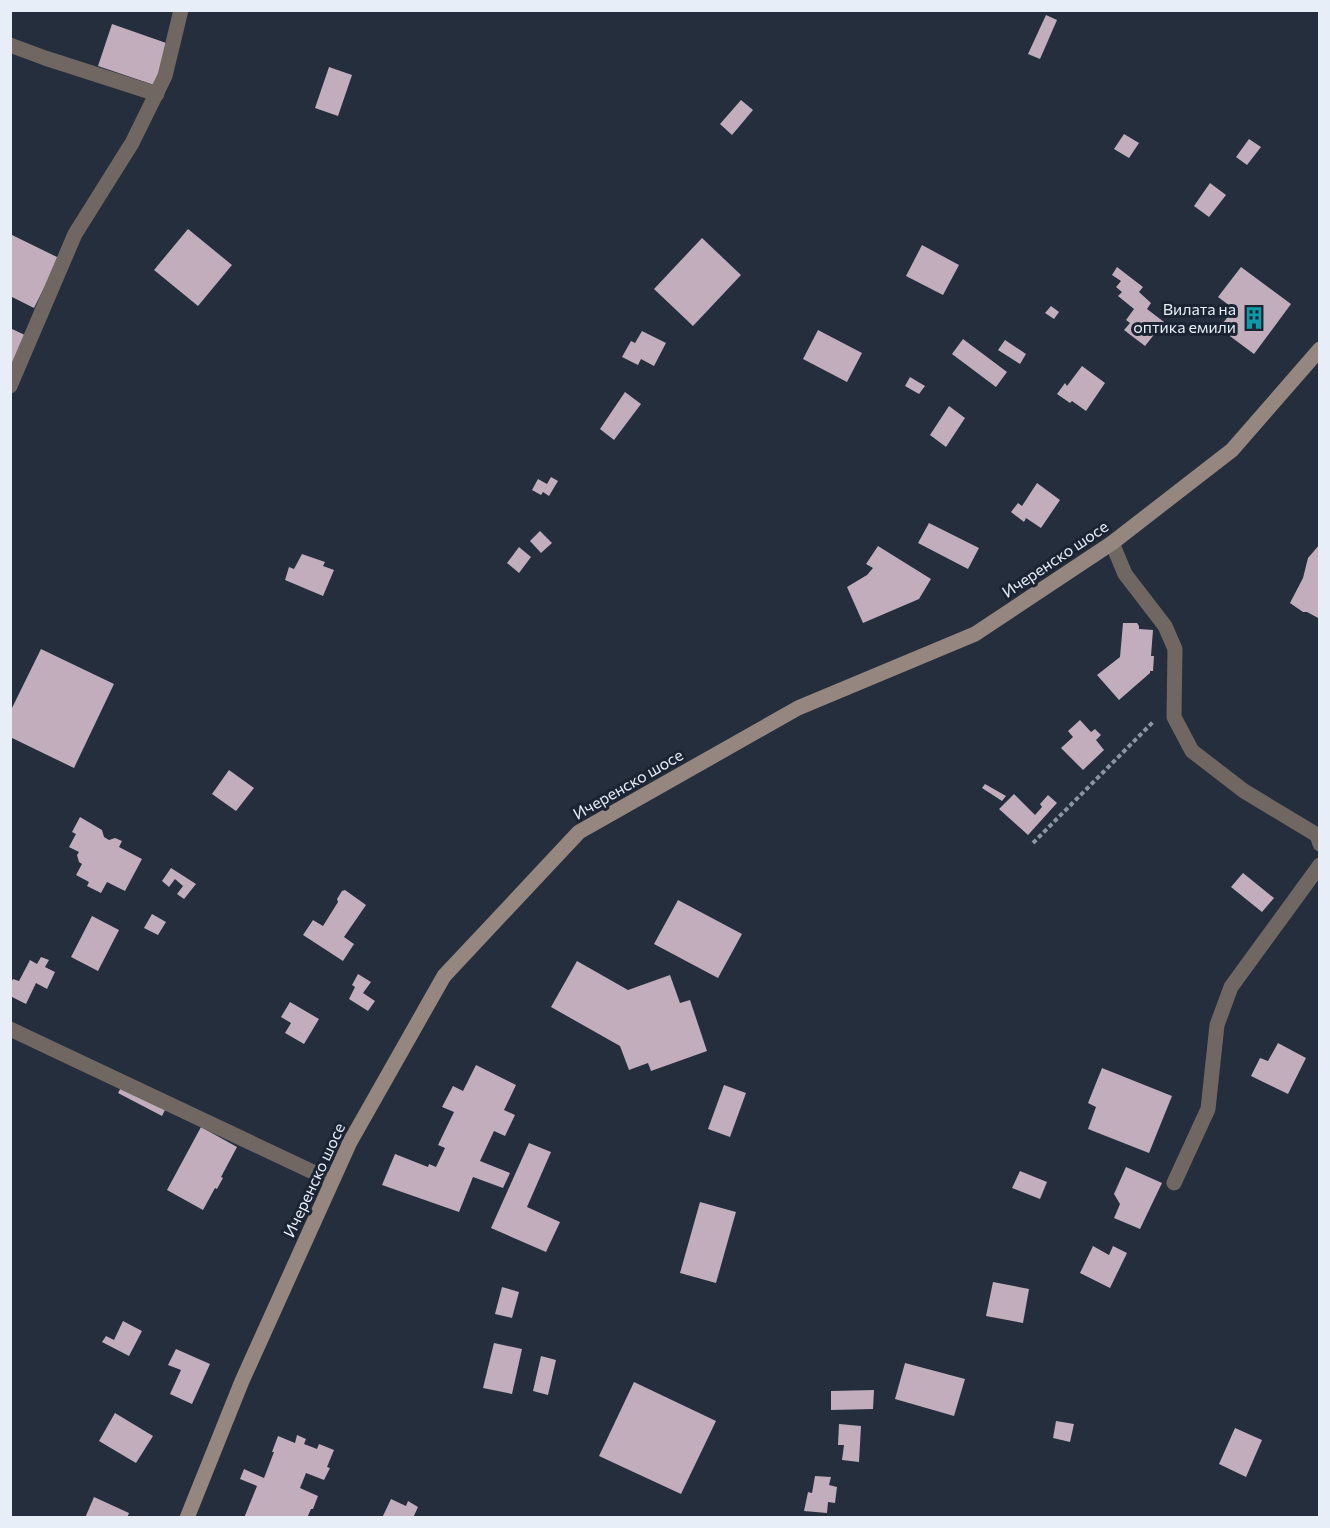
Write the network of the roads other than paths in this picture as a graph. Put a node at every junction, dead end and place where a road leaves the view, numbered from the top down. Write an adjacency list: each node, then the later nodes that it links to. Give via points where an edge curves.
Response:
1 (181, 10): 3 (street)
2 (10, 45): 3 (street)
3 (157, 94): 5 (street, via 132,143 75,234)
4 (1320, 349): 6 (street, Ичеренско шосе, via 1232,450)
5 (10, 386)
6 (1112, 543): 7 (street, via 1125,574 1165,626 1174,649 1174,717 1192,751 1244,790 1317,835); 10 (street, Ичеренско шосе, via 975,634 798,708 579,832 444,976)
7 (1320, 844)
8 (1320, 865): 11 (street, via 1231,987 1217,1025 1208,1109)
9 (10, 1029): 10 (street)
10 (332, 1180): 12 (street, Ичеренско шосе, via 242,1381)
11 (1174, 1183)
12 (187, 1518)

